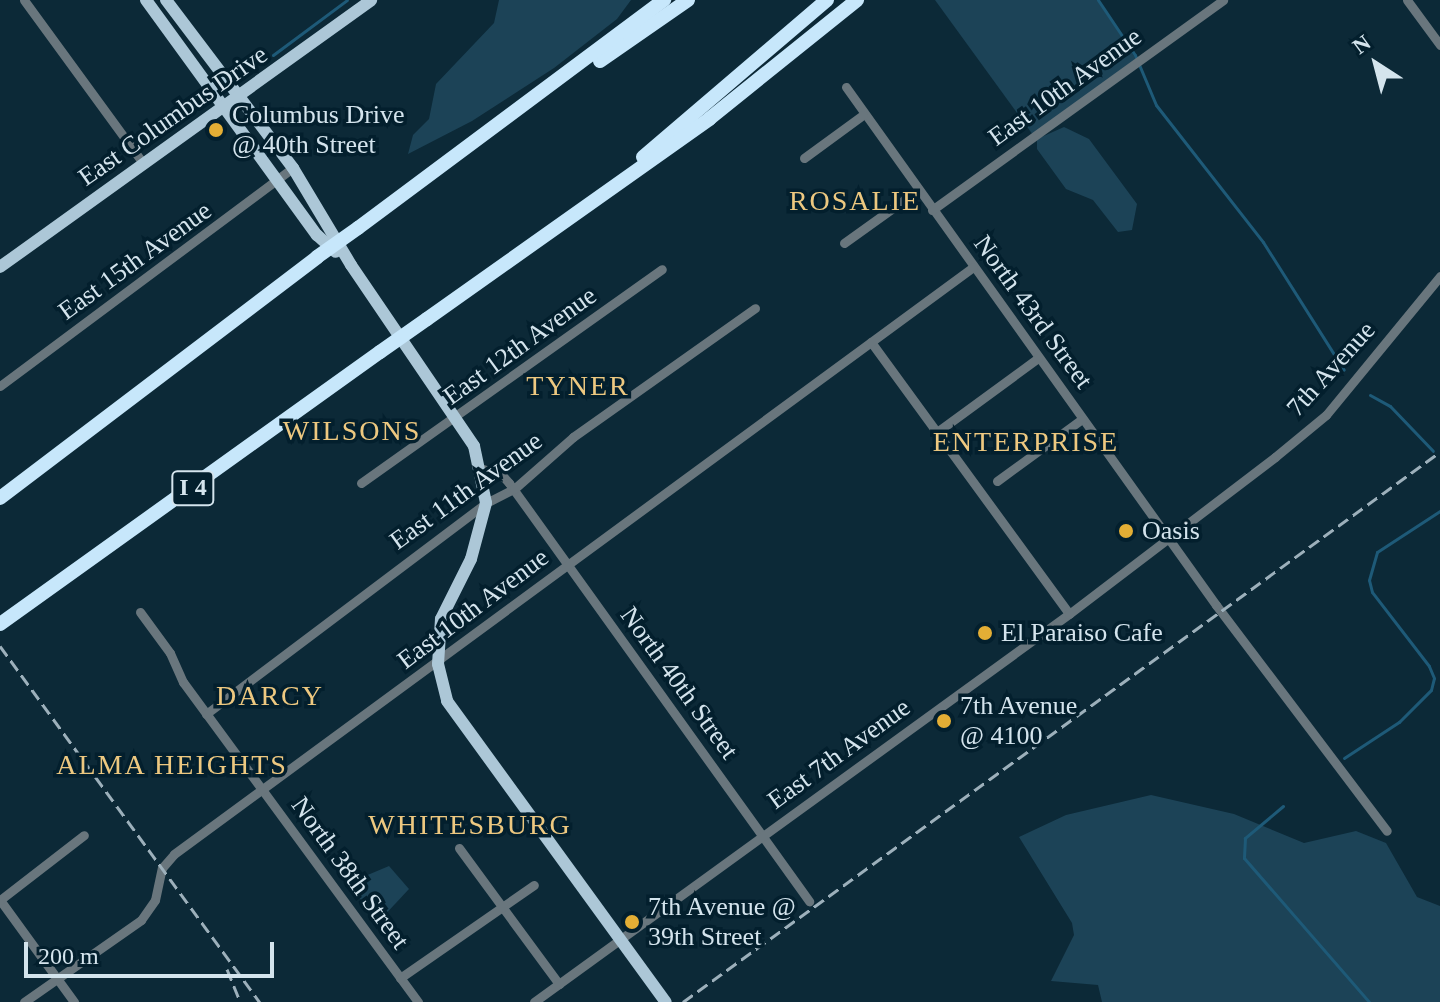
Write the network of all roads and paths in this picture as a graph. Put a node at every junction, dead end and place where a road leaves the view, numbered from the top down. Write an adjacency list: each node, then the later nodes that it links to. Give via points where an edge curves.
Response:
1 (24, 0): 18 (street)
2 (146, 0): 14 (main road)
3 (166, 0): 13 (main road)
4 (371, 0): 13 (main road, East Columbus Drive)
5 (664, 0): 16 (highway)
6 (688, 0): 16 (highway)
7 (827, 0): 23 (highway)
8 (857, 0): 23 (highway, I 4, via 709,119)
9 (1223, 0): 22 (street, East 10th Avenue)
10 (1407, 0): 11 (street)
11 (1440, 45)
12 (846, 87): 15 (street, North 43rd Street)
13 (238, 96): 14 (main road, East Columbus Drive); 19 (main road)
14 (221, 106): 18 (main road, East Columbus Drive); 20 (main road)
15 (863, 115): 17 (street); 21 (street, North 43rd Street)
16 (505, 122): 41 (highway, bridge)
17 (804, 158)
18 (143, 163): 26 (main road, East Columbus Drive)
19 (293, 168): 20 (street, East 15th Avenue); 25 (main road)
20 (279, 183): 25 (main road, via 317,235); 33 (street, East 15th Avenue)
21 (918, 190): 22 (street, North 43rd Street); 24 (street)
22 (932, 210): 27 (street, North 43rd Street)
23 (559, 226): 47 (highway, I 4, bridge)
24 (844, 243)
25 (351, 265): 34 (main road)
26 (0, 267)
27 (973, 267): 31 (street, East 10th Avenue); 32 (street, North 43rd Street)
28 (662, 269): 34 (street, East 12th Avenue)
29 (1440, 276): 43 (street, 7th Avenue, via 1326,415)
30 (755, 308): 40 (street, East 11th Avenue, via 573,437)
31 (871, 342): 36 (street); 44 (street, East 10th Avenue)
32 (1038, 358): 35 (street, North 43rd Street); 36 (street)
33 (0, 386)
34 (459, 418): 37 (main road); 39 (street, East 12th Avenue)
35 (1082, 419): 38 (street); 43 (street, North 43rd Street)
36 (937, 432): 46 (street)
37 (483, 469): 40 (street, via 502,475); 42 (main road)
38 (997, 481)
39 (361, 483)
40 (514, 489): 42 (street, East 11th Avenue); 44 (street, North 40th Street)
41 (0, 498)
42 (486, 503): 48 (main road, via 471,559 441,619); 49 (street, East 11th Avenue)
43 (1168, 537): 46 (street, East 7th Avenue); 51 (street, North 43rd Street)
44 (568, 567): 48 (street, East 10th Avenue); 53 (street, North 40th Street)
45 (140, 612): 49 (street, North 38th Street)
46 (1069, 614): 53 (street, East 7th Avenue)
47 (2, 623)
48 (438, 664): 50 (street, East 10th Avenue); 59 (main road, via 456,718)
49 (206, 714): 50 (street, North 38th Street)
50 (262, 791): 60 (street, North 38th Street); 61 (street, East 10th Avenue, via 174,854 162,868 155,900 141,920)
51 (1387, 831)
52 (84, 835): 56 (street)
53 (762, 837): 57 (street, North 40th Street); 59 (street, East 7th Avenue)
54 (459, 848): 58 (street)
55 (534, 885): 58 (street)
56 (0, 900): 61 (street)
57 (809, 901)
58 (503, 906): 60 (street); 62 (street)
59 (620, 940): 62 (street, East 7th Avenue); 67 (main road)
60 (400, 978): 65 (street, North 38th Street)
61 (56, 979): 63 (street, East 10th Avenue); 64 (street)
62 (559, 984): 66 (street, East 7th Avenue)
63 (24, 1002)
64 (74, 1002)
65 (418, 1002)
66 (534, 1002)
67 (666, 1002)

